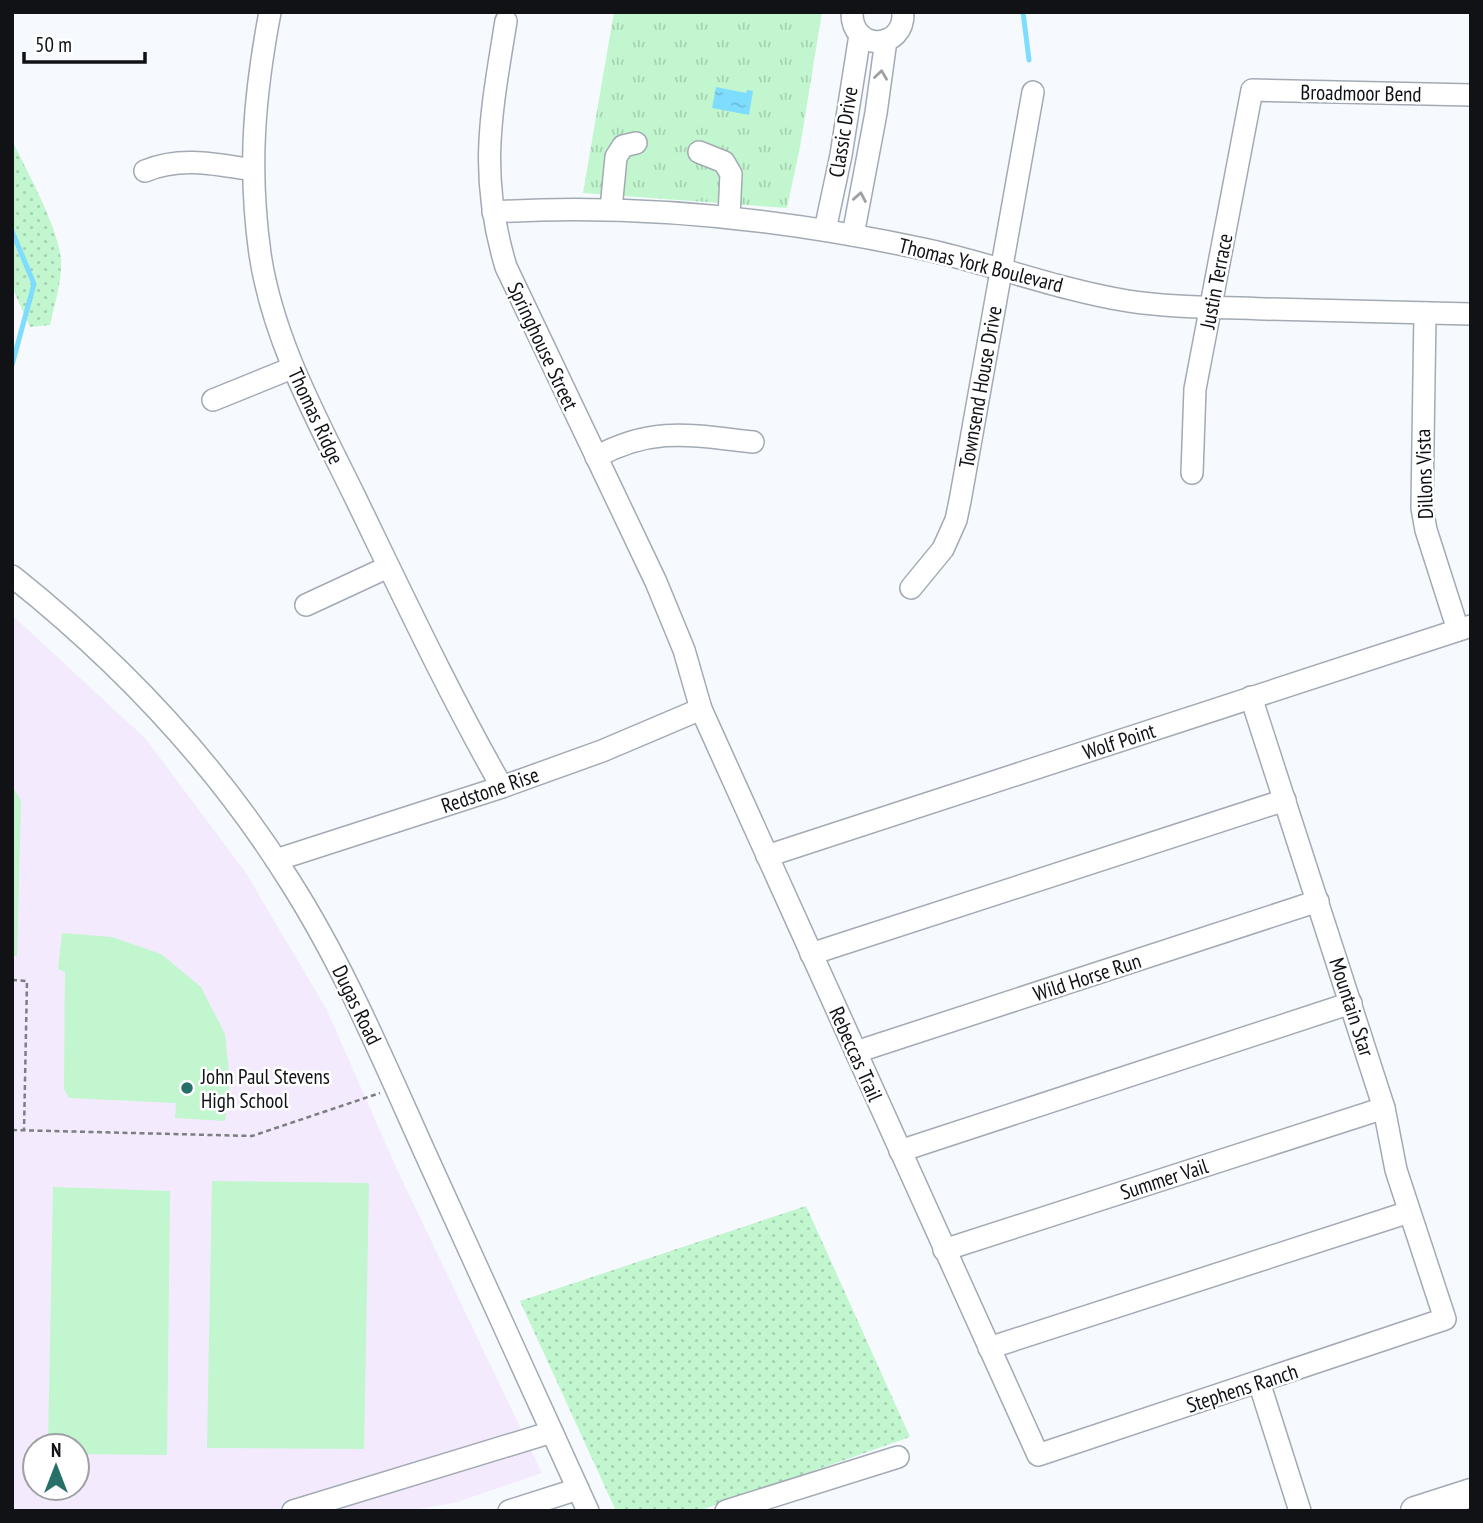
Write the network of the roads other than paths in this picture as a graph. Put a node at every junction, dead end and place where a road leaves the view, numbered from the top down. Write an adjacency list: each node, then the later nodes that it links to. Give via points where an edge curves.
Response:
1 (270, 12): 14 (street, Thomas Ridge, via 253,123)
2 (852, 12): 5 (street, Classic Drive)
3 (903, 12): 6 (street, Classic Drive, via 898,32)
4 (506, 22): 17 (street, Springhouse Street, via 488,138)
5 (860, 35): 6 (street, via 872,41); 10 (street, Classic Drive)
6 (886, 40): 11 (street, Classic Drive, one-way to 6)
7 (1252, 90): 9 (street, Broadmoor Bend); 22 (street, Justin Terrace)
8 (1033, 92): 21 (street, Townsend House Drive)
9 (1471, 95)
10 (847, 109): 11 (street); 19 (street, Classic Drive)
11 (876, 113): 20 (street, Classic Drive, one-way to 11)
12 (636, 143): 16 (street, via 623,146 615,157)
13 (699, 152): 18 (street, via 724,162 731,174)
14 (253, 170): 15 (street, via 194,161); 25 (street, Thomas Ridge, via 260,256)
15 (145, 171)
16 (611, 209): 17 (street, Thomas York Boulevard); 18 (street, Thomas York Boulevard)
17 (492, 212): 28 (street, Springhouse Street, via 506,267)
18 (729, 217): 19 (street, Thomas York Boulevard)
19 (825, 230): 20 (street, Thomas York Boulevard)
20 (853, 235): 21 (street, Thomas York Boulevard)
21 (1000, 268): 22 (street, Thomas York Boulevard, via 1104,297); 32 (street, Townsend House Drive, via 956,520 943,548)
22 (1211, 307): 23 (street, Thomas York Boulevard); 29 (street, Justin Terrace, via 1195,389)
23 (1424, 313): 24 (street, Thomas York Boulevard); 34 (street, Dillons Vista, via 1422,508)
24 (1471, 314)
25 (292, 368): 26 (street); 30 (street, Thomas Ridge)
26 (213, 400)
27 (753, 442): 28 (street, via 662,435 631,441)
28 (596, 457): 35 (street, Springhouse Street)
29 (1192, 473)
30 (388, 567): 33 (street); 38 (street, Thomas Ridge)
31 (12, 576): 41 (street, Dugas Road, via 80,632 161,713 213,773)
32 (911, 588)
33 (306, 605)
34 (1464, 628): 36 (street, Wolf Point)
35 (684, 650): 37 (street, Rebeccas Trail)
36 (1251, 697): 39 (street, Mountain Star); 40 (street, Wolf Point)
37 (701, 709): 38 (street, Redstone Rise); 40 (street, Rebeccas Trail)
38 (502, 787): 41 (street, Redstone Rise)
39 (1285, 800): 42 (street, Mountain Star); 43 (street)
40 (767, 856): 43 (street, Rebeccas Trail)
41 (276, 860): 53 (street, Dugas Road, via 328,947)
42 (1318, 901): 44 (street, Mountain Star); 45 (street, Wild Horse Run)
43 (811, 954): 45 (street, Rebeccas Trail)
44 (1352, 1003): 46 (street, Mountain Star); 47 (street)
45 (856, 1052): 47 (street, Rebeccas Trail)
46 (1384, 1108): 48 (street, Mountain Star); 49 (street, Summer Vail)
47 (900, 1151): 49 (street, Rebeccas Trail)
48 (1409, 1212): 50 (street, Mountain Star); 51 (street)
49 (944, 1250): 51 (street, Rebeccas Trail)
50 (1445, 1319): 52 (street, Stephens Ranch)
51 (989, 1348): 54 (street, Rebeccas Trail)
52 (1259, 1382): 54 (street, Stephens Ranch); 63 (street)
53 (552, 1432): 56 (street, Dugas Road); 59 (street)
54 (1038, 1455)
55 (898, 1457): 58 (street)
56 (578, 1489): 60 (street); 61 (street, Dugas Road)
57 (1471, 1493): 64 (main road)
58 (778, 1503): 62 (street)
59 (293, 1511)
60 (509, 1511)
61 (588, 1511)
62 (726, 1511)
63 (1300, 1511)
64 (1415, 1511)

